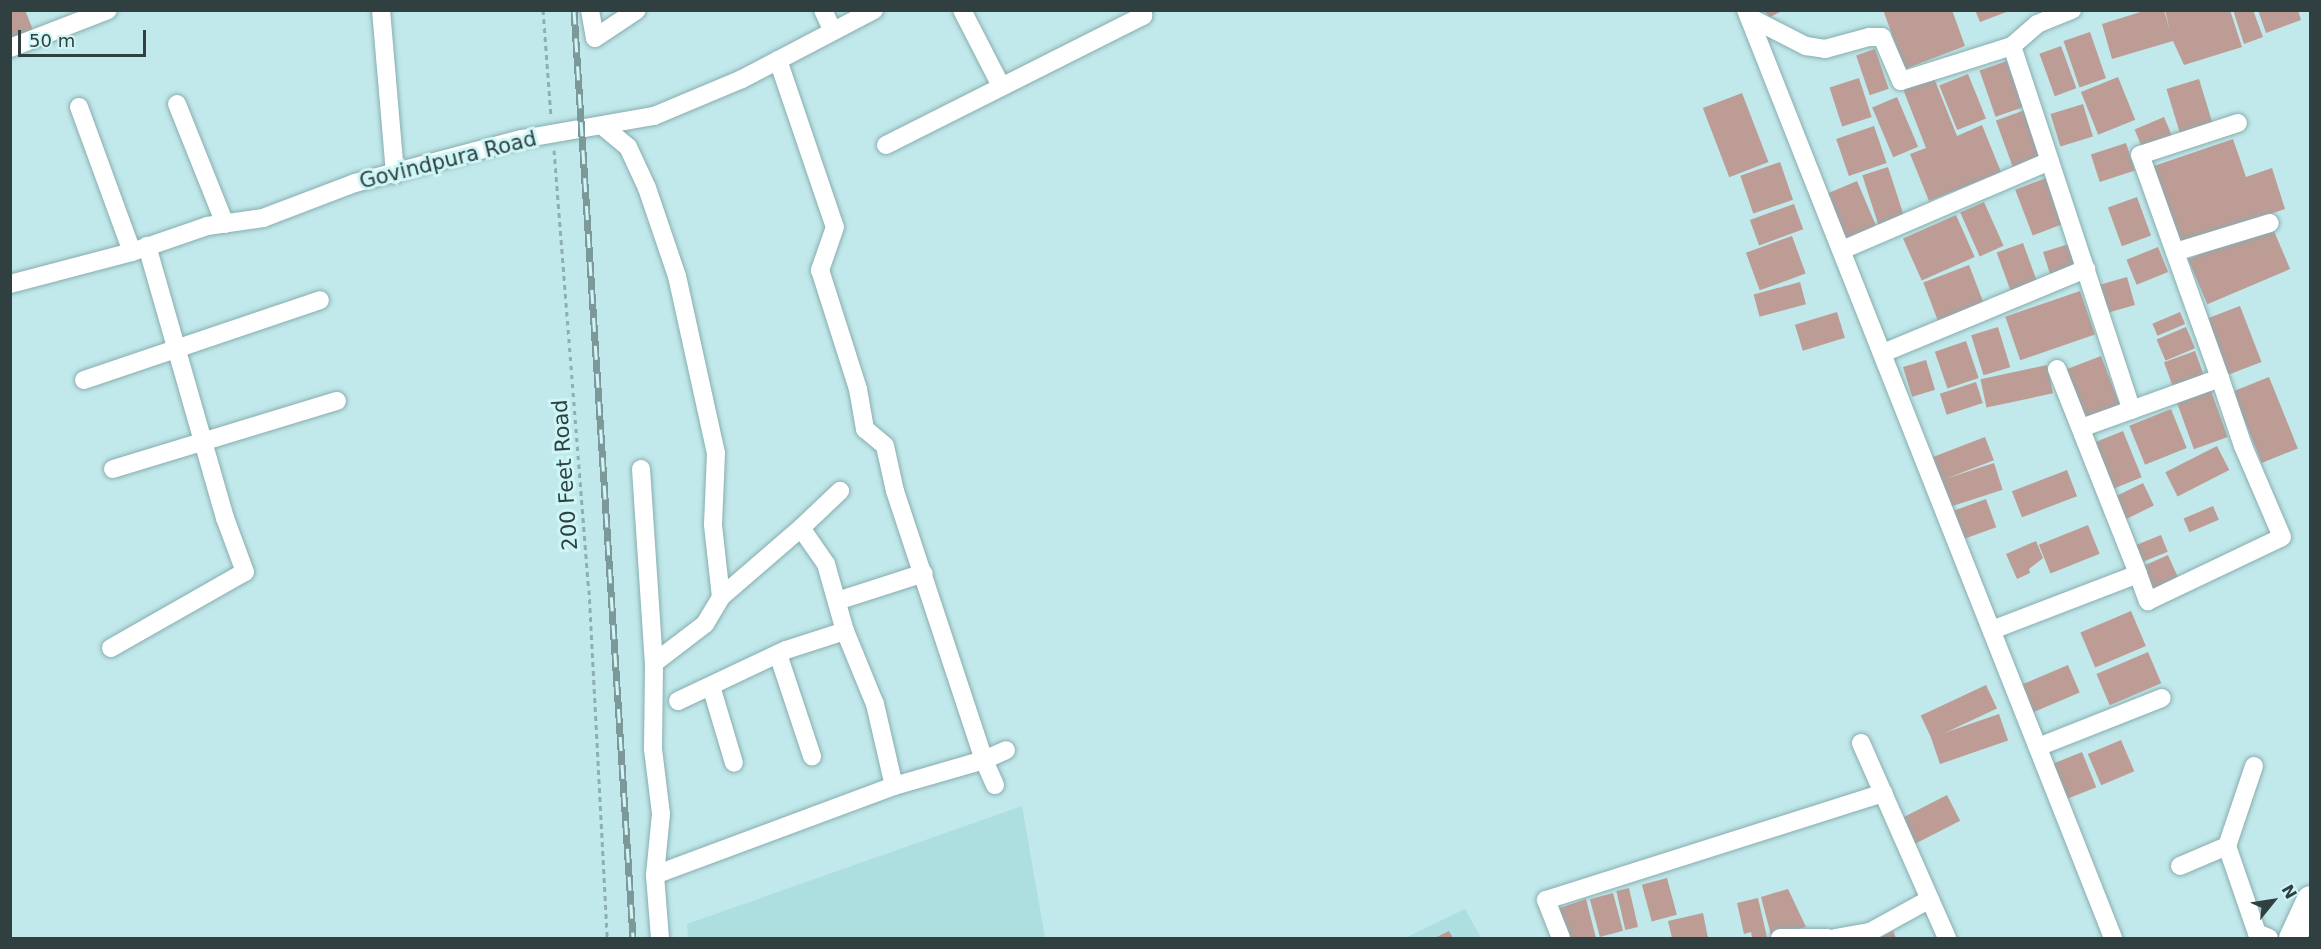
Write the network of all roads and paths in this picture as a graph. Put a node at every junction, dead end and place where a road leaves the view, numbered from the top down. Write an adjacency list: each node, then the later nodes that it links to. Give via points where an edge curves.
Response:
1 (108, 10): 15 (street)
2 (381, 10): 25 (street)
3 (543, 10): 22 (path, 200 Feet Road)
4 (590, 10): 5 (street, via 596,38)
5 (637, 10)
6 (823, 10): 13 (street)
7 (874, 10): 13 (street, Govindpura Road)
8 (963, 10): 17 (street)
9 (1143, 10): 17 (street, via 1143,16)
10 (2072, 10): 12 (street)
11 (1748, 14): 14 (street, via 1806,46 1825,49 1882,37 1901,81); 29 (street)
12 (2034, 17): 14 (street)
13 (833, 31): 16 (street, Govindpura Road)
14 (2012, 46): 24 (street)
15 (10, 48)
16 (778, 60): 21 (street, Govindpura Road, via 654,116); 47 (street, via 834,227 820,270 830,308 858,389 865,429 885,446 895,491)
17 (1001, 86): 23 (street)
18 (177, 104): 27 (street)
19 (79, 107): 28 (street)
20 (2238, 123): 30 (street, via 2140,156)
21 (604, 127): 22 (street, Govindpura Road); 49 (street, via 628,147 647,188 677,276 716,453 713,525)
22 (553, 135): 25 (street, Govindpura Road, via 522,139); 74 (path, 200 Feet Road, via 589,590)
23 (886, 145)
24 (2050, 161): 29 (street); 31 (street)
25 (395, 174): 27 (street, Govindpura Road, via 355,183 263,218)
26 (2270, 223): 30 (street)
27 (225, 224): 28 (street, Govindpura Road)
28 (139, 249): 32 (street, Govindpura Road); 34 (street)
29 (1842, 250): 35 (street)
30 (2175, 252): 37 (street)
31 (2086, 269): 35 (street); 40 (street)
32 (10, 284)
33 (320, 300): 34 (street)
34 (178, 349): 38 (street); 42 (street)
35 (1883, 354): 51 (street)
36 (2057, 369): 41 (street)
37 (2220, 378): 40 (street); 48 (street, via 2243,446 2282,537 2148,601)
38 (84, 380)
39 (338, 401): 42 (street)
40 (2132, 410): 41 (street)
41 (2081, 428): 48 (street)
42 (205, 440): 43 (street); 53 (street, via 225,519 245,572)
43 (113, 469)
44 (641, 469): 55 (street)
45 (840, 491): 46 (street)
46 (801, 528): 49 (street); 50 (street, via 826,564)
47 (924, 573): 50 (street); 63 (street)
48 (2138, 574): 51 (street)
49 (721, 597): 55 (street, via 705,624)
50 (837, 600): 52 (street)
51 (1992, 630): 60 (street)
52 (845, 631): 54 (street); 67 (street, via 874,704)
53 (111, 648)
54 (778, 654): 56 (street); 62 (street)
55 (654, 663): 71 (street, via 653,749 662,814)
56 (711, 686): 58 (street); 64 (street)
57 (2162, 698): 60 (street)
58 (678, 701)
59 (1861, 743): 68 (street)
60 (2038, 747): 81 (street)
61 (1006, 750): 63 (street)
62 (812, 756)
63 (984, 760): 66 (street); 67 (street)
64 (734, 763)
65 (2254, 766): 69 (street)
66 (994, 785)
67 (894, 786): 71 (street)
68 (1883, 793): 73 (street); 76 (street, via 1546,900)
69 (2227, 846): 70 (street); 82 (street, via 2257,933)
70 (2180, 866)
71 (655, 875): 75 (street)
72 (2310, 899): 83 (highway)
73 (1930, 900): 79 (street, via 1870,932); 80 (street)
74 (607, 939)
75 (660, 939)
76 (1561, 939)
77 (1780, 939): 78 (street)
78 (1828, 939)
79 (1834, 939)
80 (1947, 939)
81 (2113, 939)
82 (2269, 939)
83 (2292, 939)

